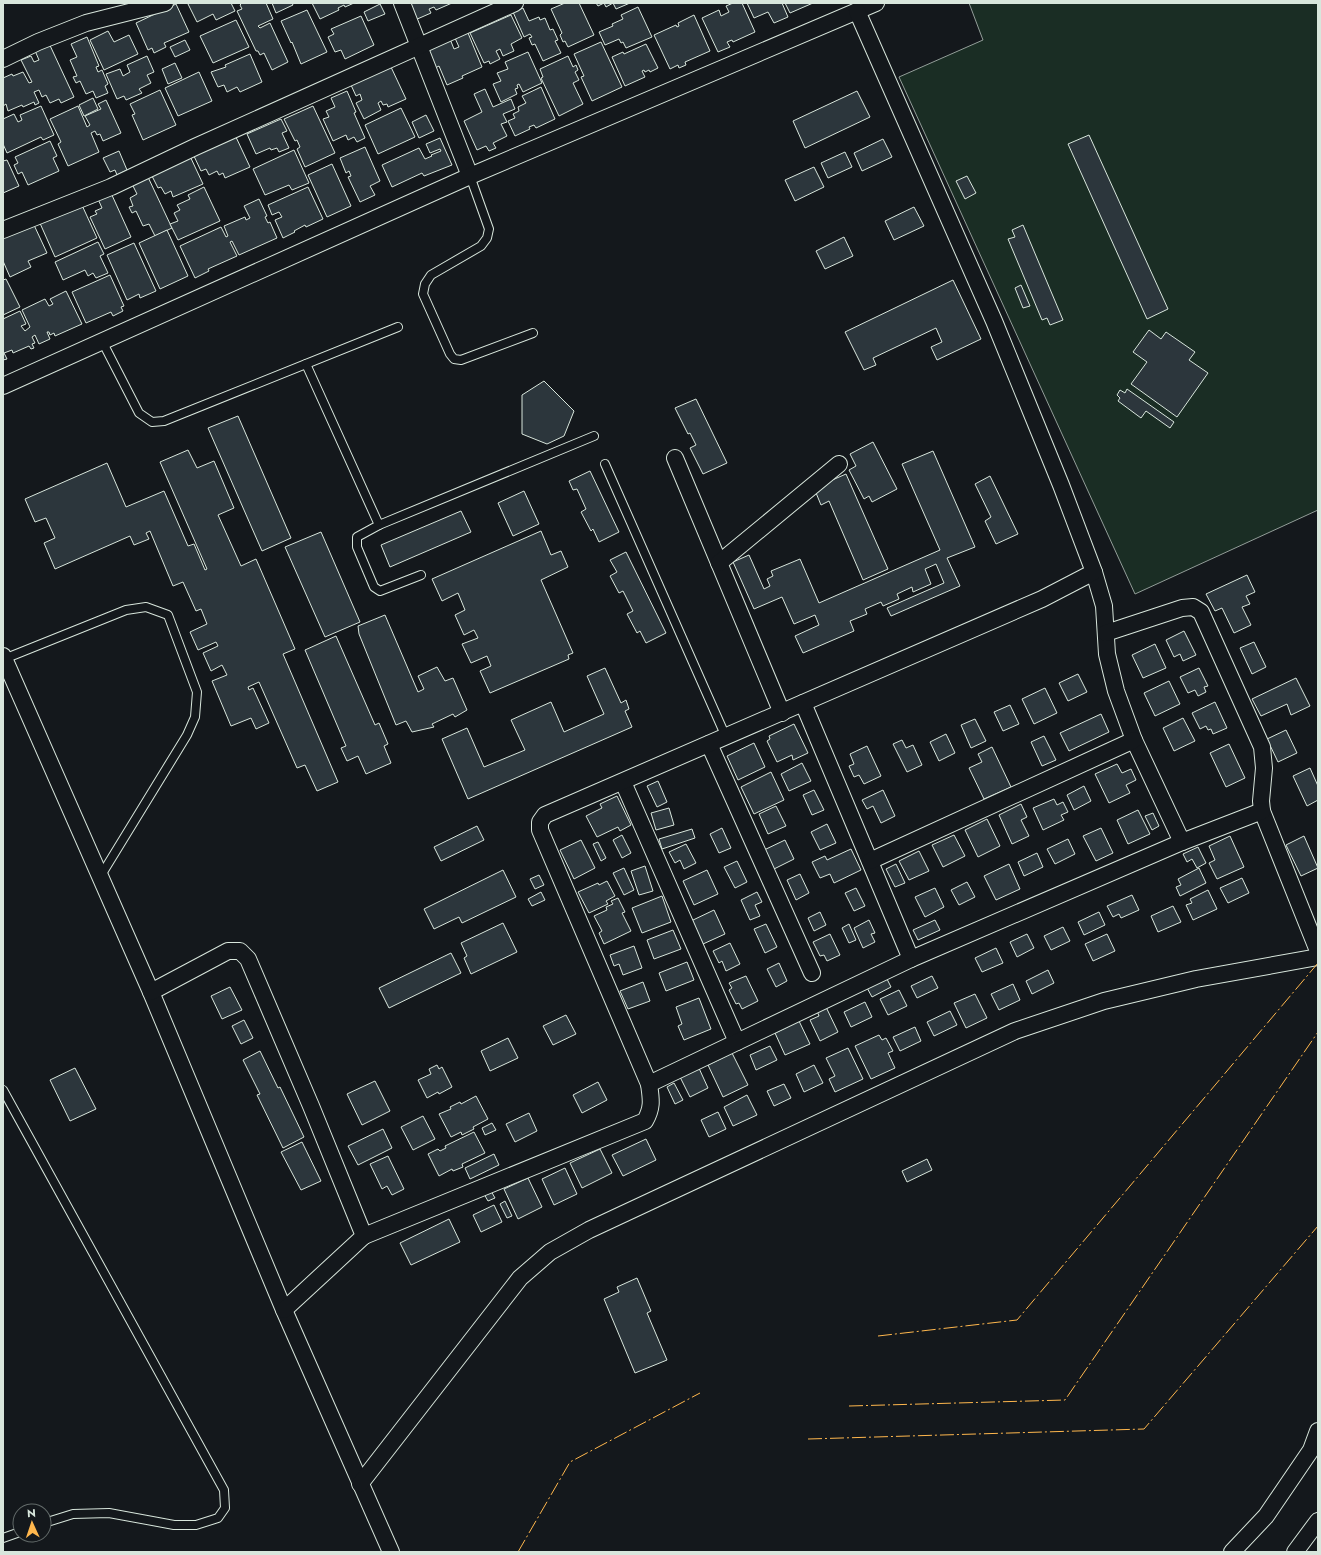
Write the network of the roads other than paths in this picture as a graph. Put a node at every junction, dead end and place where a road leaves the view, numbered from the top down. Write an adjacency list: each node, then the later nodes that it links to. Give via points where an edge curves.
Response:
1 (165, 3): 5 (street)
2 (402, 3): 7 (street)
3 (515, 3): 7 (street)
4 (876, 3): 6 (street)
5 (121, 8): 8 (street)
6 (857, 11): 9 (street); 22 (street, via 994,321)
7 (418, 46): 9 (street); 10 (street, via 112,186)
8 (3, 59)
9 (470, 176): 12 (lane, via 489,229 487,238 481,246 431,275 425,284 423,294 454,359 461,360); 13 (street)
10 (3, 230)
11 (398, 327): 14 (lane)
12 (533, 333)
13 (102, 342): 14 (lane, via 139,413 152,422 164,422); 15 (street)
14 (306, 364): 20 (lane)
15 (3, 386)
16 (594, 436): 20 (lane)
17 (675, 458): 21 (street)
18 (605, 464): 28 (lane)
19 (839, 464): 21 (street)
20 (379, 525): 23 (lane, via 357,537 356,546 374,587 380,591)
21 (720, 563): 27 (street)
22 (1094, 572): 24 (street, via 1104,606); 26 (street, via 1042,599)
23 (421, 575)
24 (1106, 634): 29 (street, via 1107,654 1116,691); 32 (street, via 1182,608 1193,607 1201,612 1262,747)
25 (4, 658): 35 (street); 35 (lane, via 126,610 146,607 168,615 197,692 195,717 187,735)
26 (803, 703): 27 (street); 34 (street)
27 (782, 713): 28 (street)
28 (726, 737): 30 (street)
29 (1134, 740): 33 (street); 34 (street)
30 (709, 744): 31 (street); 39 (street)
31 (623, 782): 41 (street); 42 (street, via 545,815 540,822 540,830)
32 (1262, 811): 33 (street); 36 (street)
33 (1182, 842): 38 (street)
34 (870, 861): 38 (street)
35 (100, 877): 40 (street)
36 (1318, 951)
37 (1318, 957): 47 (street, via 1196,979 1104,1001 1015,1031 588,1230 550,1252 520,1278)
38 (912, 959): 41 (street)
39 (812, 973)
40 (151, 992): 44 (street, via 228,951 240,951 248,959); 45 (street)
41 (737, 1042): 42 (street)
42 (649, 1084): 44 (street, via 652,1104 645,1121)
43 (3, 1090): 48 (lane, via 224,1490 226,1508 218,1518 196,1525 174,1525 109,1513 73,1514)
44 (364, 1236): 45 (street)
45 (284, 1310): 47 (street)
46 (1318, 1431): 51 (street, via 1311,1450 1266,1516)
47 (360, 1484): 50 (street)
48 (52, 1521)
49 (1318, 1521): 52 (street)
50 (390, 1552)
51 (1232, 1552)
52 (1295, 1552)

